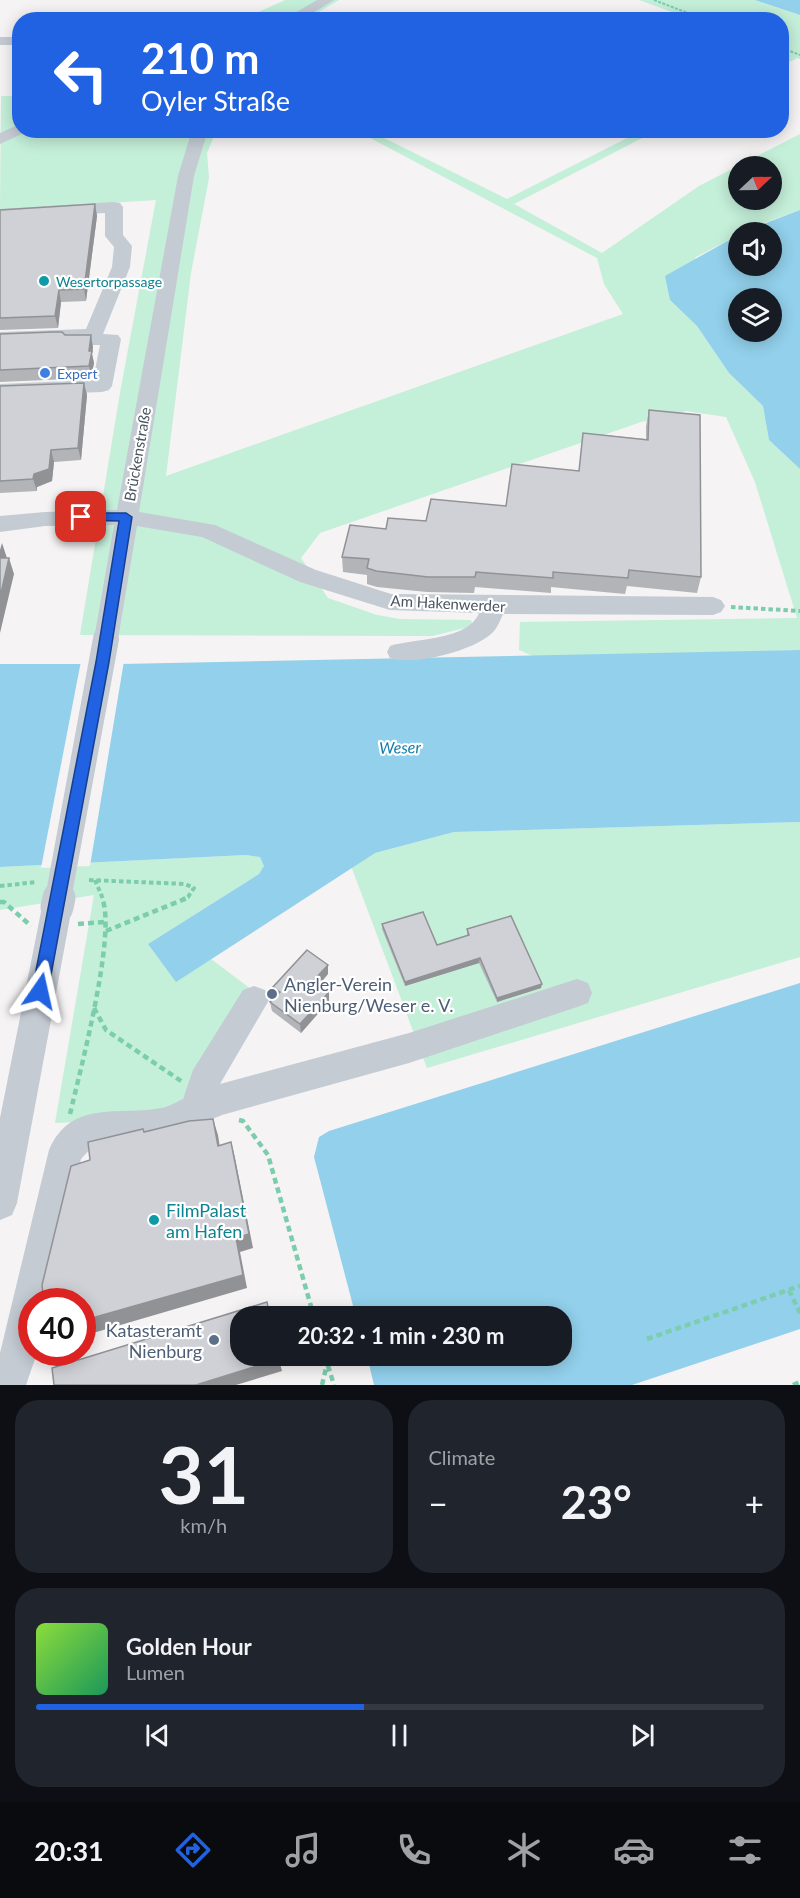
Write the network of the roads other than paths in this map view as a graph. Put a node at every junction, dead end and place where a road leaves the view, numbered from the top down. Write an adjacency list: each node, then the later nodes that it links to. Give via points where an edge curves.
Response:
1 (327, 0): 2 (street)
2 (305, 12)
3 (198, 138): 8 (street, Brückenstraße, via 186,176)
4 (0, 214): 5 (street, via 114,207 114,236 123,246 121,267 93,334)
5 (0, 338)
6 (0, 345): 7 (street, via 111,339 102,386)
7 (0, 390)
8 (126, 517): 9 (street, Am Hakenwerder); 10 (street, Am Hakenwerder, via 207,530 308,576 390,602); 15 (street, Brückenstraße, bridge, via 66,916)
9 (0, 524)
10 (494, 605): 11 (street, Am Hakenwerder); 12 (street, via 486,626 475,633 432,649)
11 (713, 606)
12 (399, 651)
13 (578, 993): 16 (street, via 409,1048)
14 (254, 1000): 16 (street, via 204,1081)
15 (11, 1084): 17 (street, Brückenstraße)
16 (197, 1109): 18 (street, via 162,1124 97,1128 76,1139 66,1150 15,1368 8,1379)
17 (0, 1203)
18 (0, 1382)

